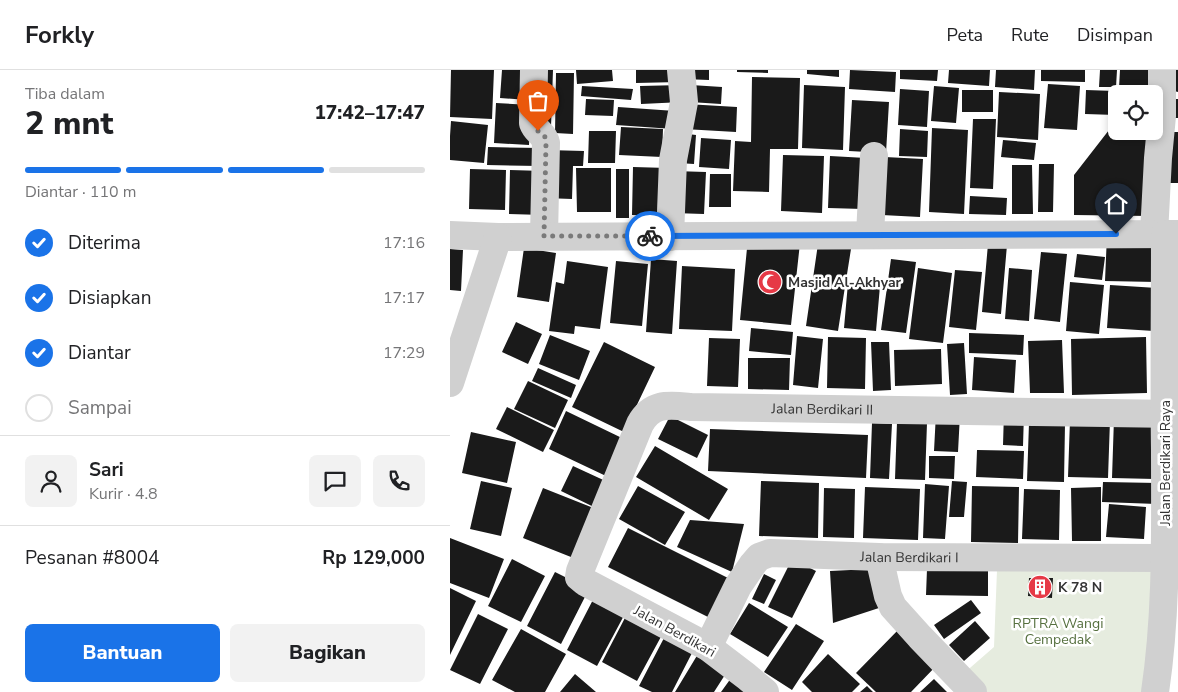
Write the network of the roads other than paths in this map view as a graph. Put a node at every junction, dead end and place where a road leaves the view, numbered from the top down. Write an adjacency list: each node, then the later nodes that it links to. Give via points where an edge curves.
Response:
1 (534, 70): 7 (street, via 533,123 546,143)
2 (681, 70): 10 (street, via 684,102 673,160)
3 (1162, 70): 5 (street, Jalan Berdikari Raya, via 1158,158)
4 (874, 156): 8 (street)
5 (1166, 234): 8 (street); 12 (street, Jalan Berdikari Raya)
6 (450, 235): 9 (street)
7 (544, 236): 9 (street); 10 (street)
8 (870, 236): 10 (street)
9 (498, 237): 11 (street)
10 (670, 237)
11 (450, 383)
12 (1171, 414): 14 (street, Jalan Berdikari Raya); 15 (street, Jalan Berdikari II, via 670,405 654,409 644,416 640,424)
13 (880, 557): 14 (street, Jalan Berdikari I); 16 (street, Jalan Berdikari I, via 770,553 759,557 738,586); 18 (street, via 893,607)
14 (1166, 558): 19 (street, Jalan Berdikari Raya)
15 (579, 577): 16 (street, Jalan Berdikari)
16 (708, 647): 17 (street, Jalan Berdikari)
17 (765, 692)
18 (973, 692)
19 (1155, 692)

